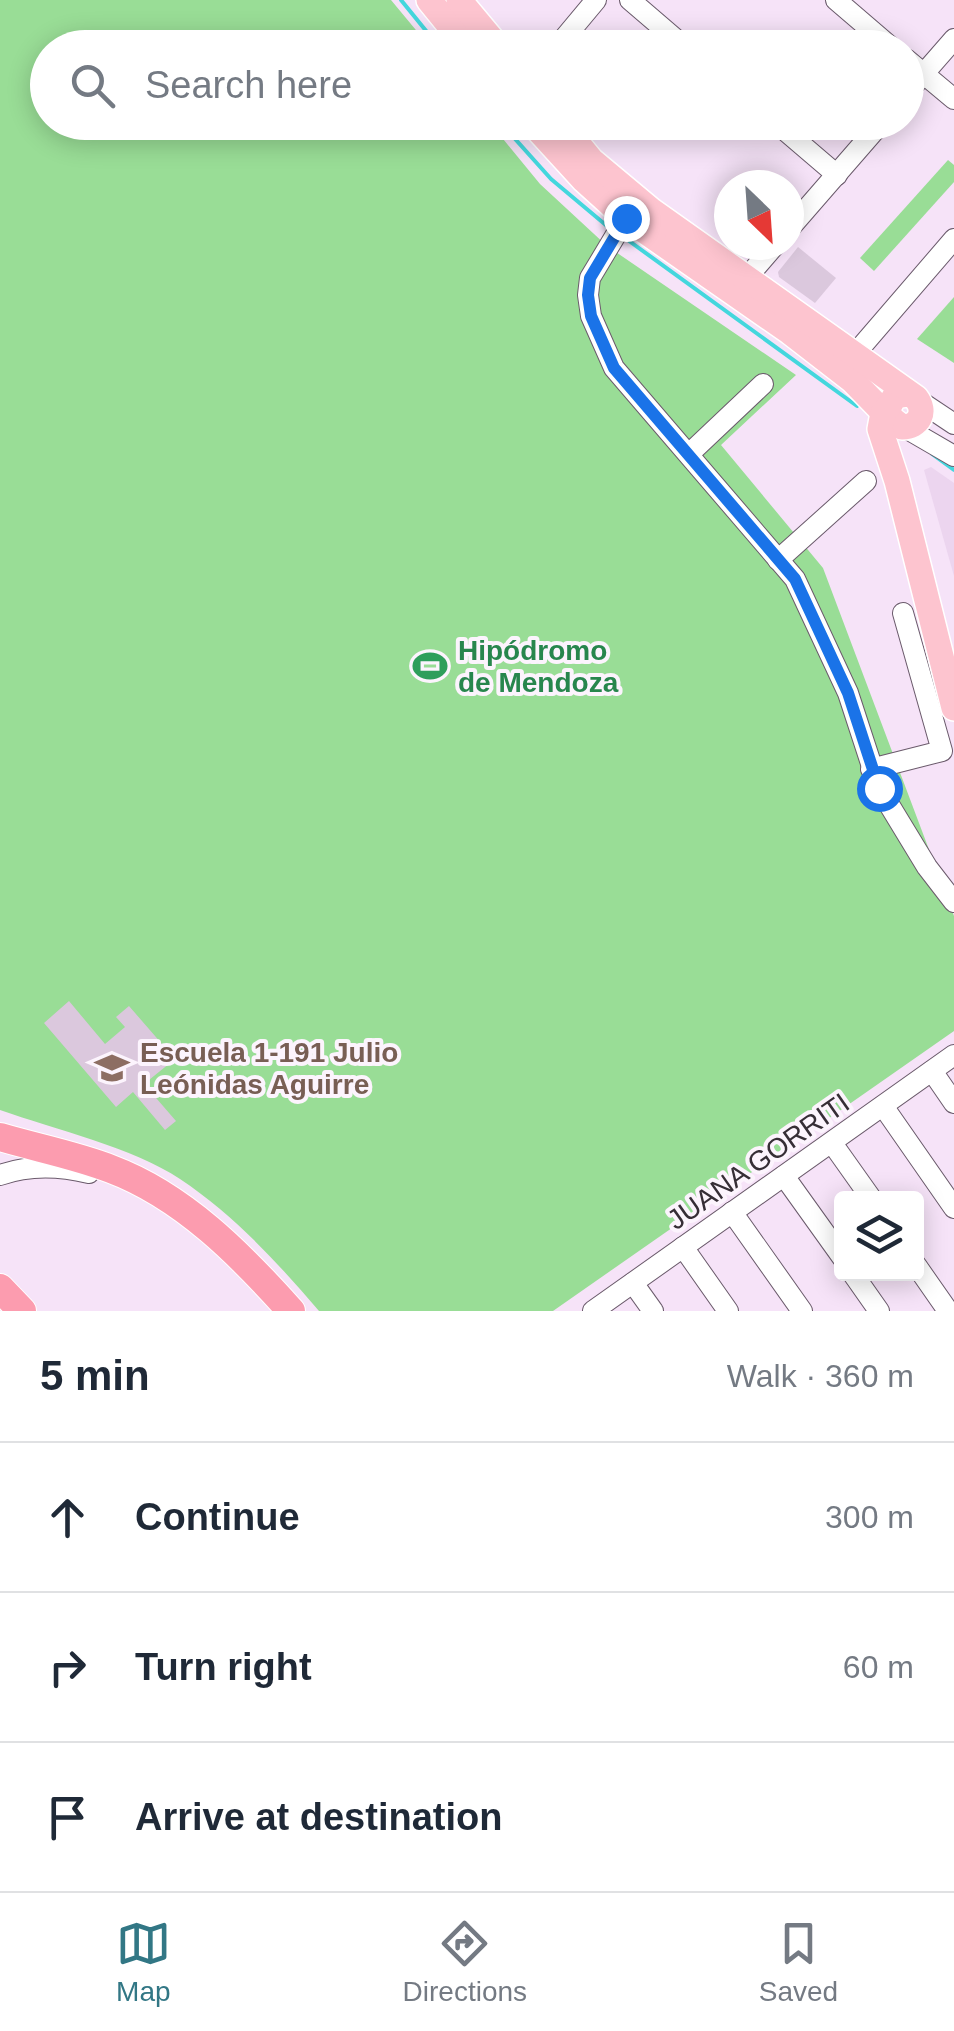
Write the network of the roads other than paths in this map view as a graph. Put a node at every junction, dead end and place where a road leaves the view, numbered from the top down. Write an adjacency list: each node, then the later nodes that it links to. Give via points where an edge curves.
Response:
1 (429, 0): 6 (main road)
2 (459, 0): 7 (main road)
3 (596, 0): 8 (street)
4 (630, 0): 9 (street)
5 (836, 0): 10 (street)
6 (453, 30)
7 (484, 30)
8 (571, 30)
9 (665, 30)
10 (871, 30)
11 (954, 40): 12 (street)
12 (924, 74): 13 (street)
13 (954, 99)
14 (547, 140): 20 (main road)
15 (577, 140): 23 (main road, via 618,184)
16 (796, 140): 18 (street)
17 (867, 140): 18 (street)
18 (837, 175): 19 (street)
19 (804, 213)
20 (626, 218): 23 (main road); 29 (street, via 590,278 591,316 614,368)
21 (954, 239): 24 (street)
22 (763, 260): 23 (street)
23 (741, 284): 24 (main road); 26 (main road, via 852,380)
24 (856, 354): 26 (main road)
25 (762, 384): 29 (street)
26 (903, 414): 27 (street); 28 (street); 31 (main road); 31 (main road, via 880,428)
27 (954, 424)
28 (953, 453)
29 (689, 454): 32 (street)
30 (866, 481): 32 (street)
31 (897, 481): 34 (main road)
32 (778, 560): 35 (street, via 795,579 848,693)
33 (904, 613): 35 (street, via 942,752)
34 (954, 708)
35 (871, 770): 36 (street)
36 (954, 902)
37 (954, 1055): 38 (street, JUANA GORRITI)
38 (932, 1071): 39 (street); 40 (street, JUANA GORRITI)
39 (954, 1103)
40 (882, 1106): 42 (street, JUANA GORRITI); 47 (street)
41 (0, 1137): 45 (highway, via 112,1169)
42 (832, 1142): 44 (street, JUANA GORRITI); 46 (street)
43 (0, 1176): 45 (street, via 73,1169)
44 (784, 1176): 48 (street, JUANA GORRITI); 49 (street)
45 (154, 1190): 56 (highway, via 229,1247)
46 (865, 1191)
47 (954, 1208)
48 (732, 1212): 50 (street, JUANA GORRITI); 60 (street)
49 (834, 1247)
50 (683, 1248): 53 (street, JUANA GORRITI); 59 (street)
51 (924, 1276): 62 (street)
52 (858, 1281): 61 (street)
53 (633, 1283): 57 (street, JUANA GORRITI); 58 (street)
54 (0, 1288): 55 (highway)
55 (22, 1311)
56 (291, 1311)
57 (593, 1311)
58 (653, 1311)
59 (728, 1311)
60 (802, 1311)
61 (879, 1311)
62 (948, 1311)

